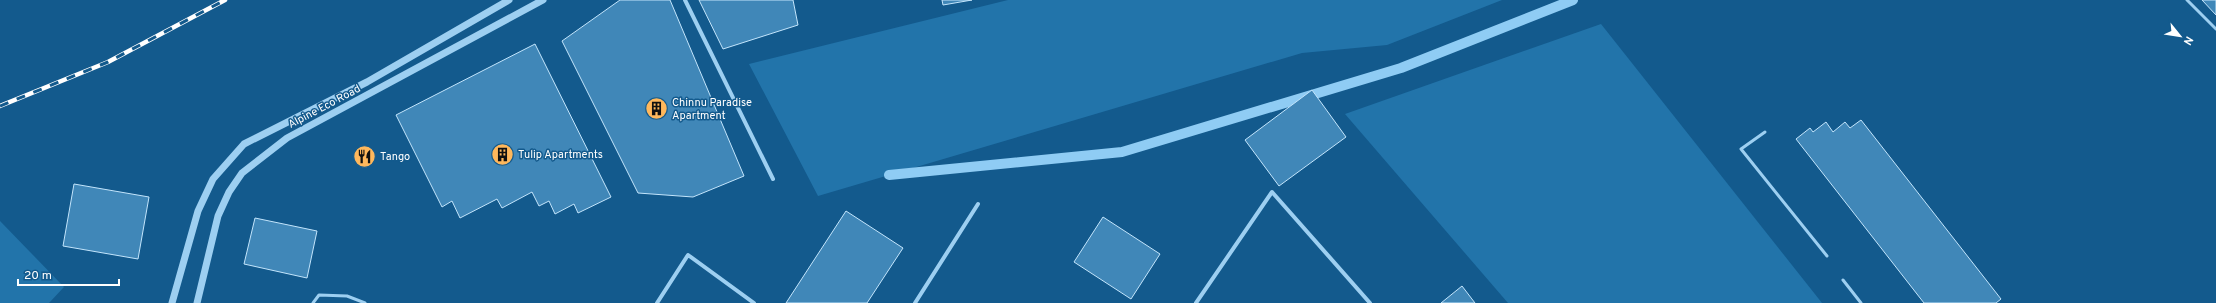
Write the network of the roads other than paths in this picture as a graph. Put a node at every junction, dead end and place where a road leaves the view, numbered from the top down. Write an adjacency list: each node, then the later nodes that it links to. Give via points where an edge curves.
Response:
1 (509, 0): 11 (street, Alpine Eco Road, via 367,82 244,144 213,179 198,211)
2 (543, 0): 12 (street, Alpine Eco Road, via 287,138 242,173 229,192 218,216)
3 (686, 0): 7 (street)
4 (2187, 0): 5 (lane)
5 (2216, 29)
6 (1765, 132): 9 (lane, via 1741,149)
7 (773, 179)
8 (978, 204): 17 (street)
9 (1827, 256)
10 (1843, 280): 20 (lane)
11 (172, 303)
12 (197, 303)
13 (313, 303): 14 (lane, via 319,295 347,296)
14 (365, 303)
15 (657, 303): 16 (street, via 688,255)
16 (754, 303)
17 (915, 303)
18 (1196, 303): 19 (street, via 1272,192)
19 (1370, 303)
20 (1860, 303)

